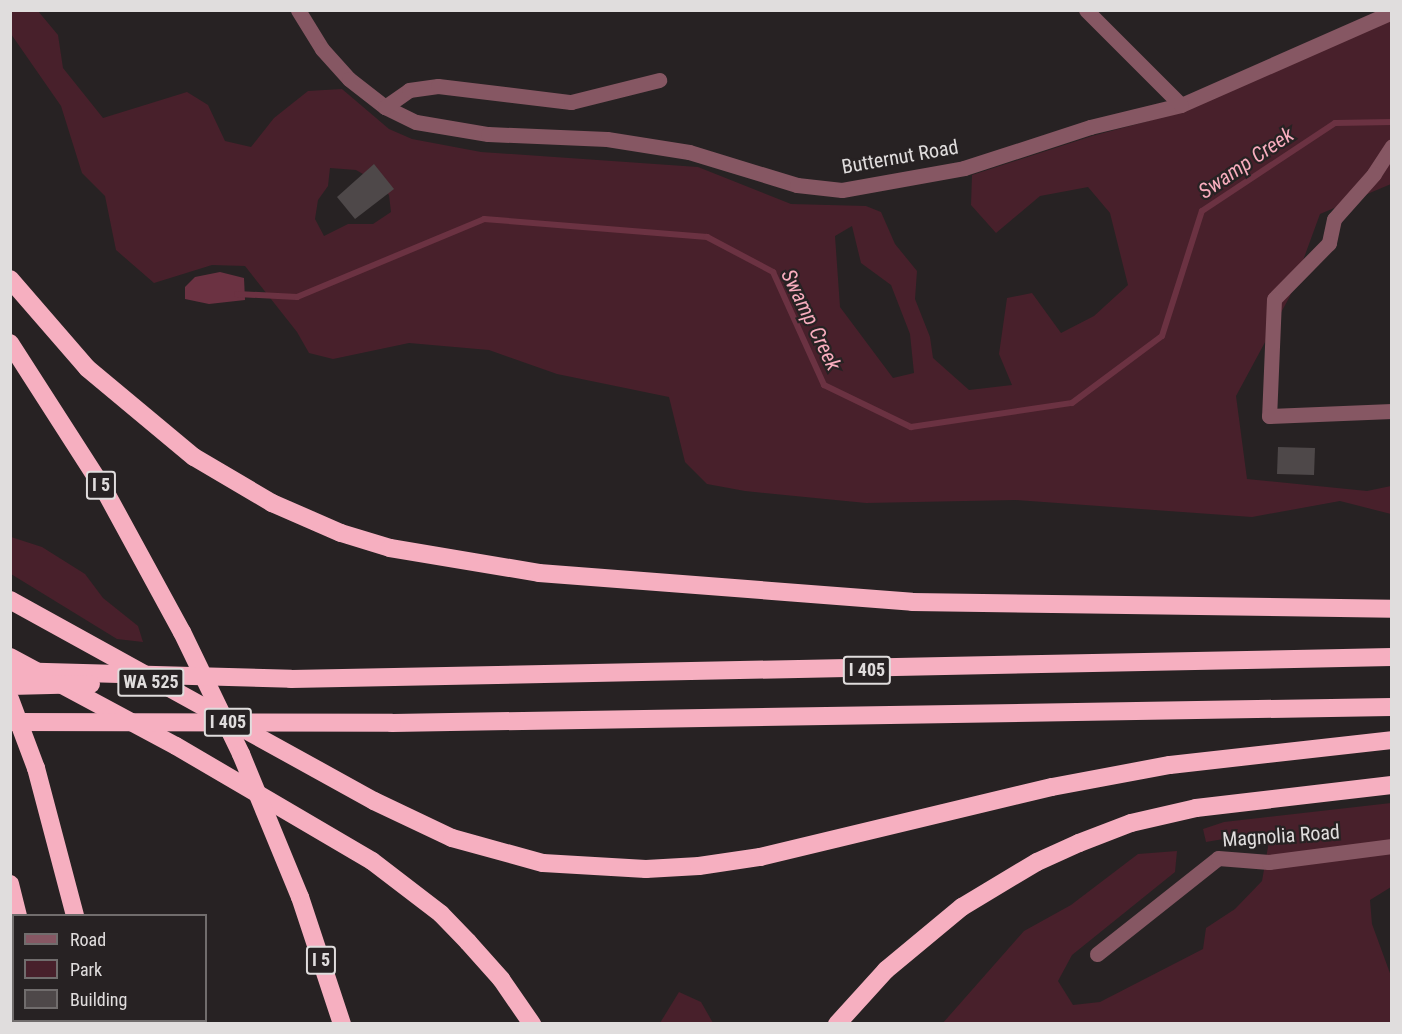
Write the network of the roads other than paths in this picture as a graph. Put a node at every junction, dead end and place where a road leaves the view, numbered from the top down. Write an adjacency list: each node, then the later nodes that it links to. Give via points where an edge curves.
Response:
1 (298, 10): 6 (street, Butternut Road, via 335,65)
2 (1086, 10): 5 (street)
3 (1390, 15): 5 (street, Butternut Road)
4 (659, 80): 6 (street, via 571,102 438,86 409,90)
5 (1181, 105): 6 (street, Butternut Road, via 1090,127 964,168 842,190 797,185 689,152 607,139 488,134 417,122)
6 (384, 107)
7 (1391, 147): 10 (street, via 1374,174 1334,219 1329,243 1274,299 1269,416)
8 (10, 279): 12 (highway, via 87,368 194,457 272,503 341,533 390,548 539,573 912,602)
9 (10, 343): 27 (highway, I 5, bridge, via 105,491 183,632 242,754 300,897)
10 (1392, 411)
11 (10, 600): 20 (highway, via 374,801 452,838 543,863 646,868 699,866 760,857 1052,788 1170,765)
12 (1392, 609)
13 (10, 657): 28 (highway, via 176,746 372,861 455,928 501,979)
14 (1392, 657): 16 (highway, I 405)
15 (10, 671): 16 (highway, bridge)
16 (291, 679): 17 (highway, WA 525, bridge)
17 (11, 696): 25 (highway, via 36,768)
18 (1392, 707): 19 (highway, I 405, bridge, via 393,723)
19 (10, 722)
20 (1392, 740)
21 (1392, 785): 29 (highway, via 1196,808 1131,823 1079,843 1037,862 962,907 886,970)
22 (1392, 846): 26 (street, Magnolia Road, via 1269,862 1218,858)
23 (10, 884): 24 (highway)
24 (18, 914)
25 (75, 914)
26 (1097, 954)
27 (342, 1023)
28 (532, 1023)
29 (837, 1023)

